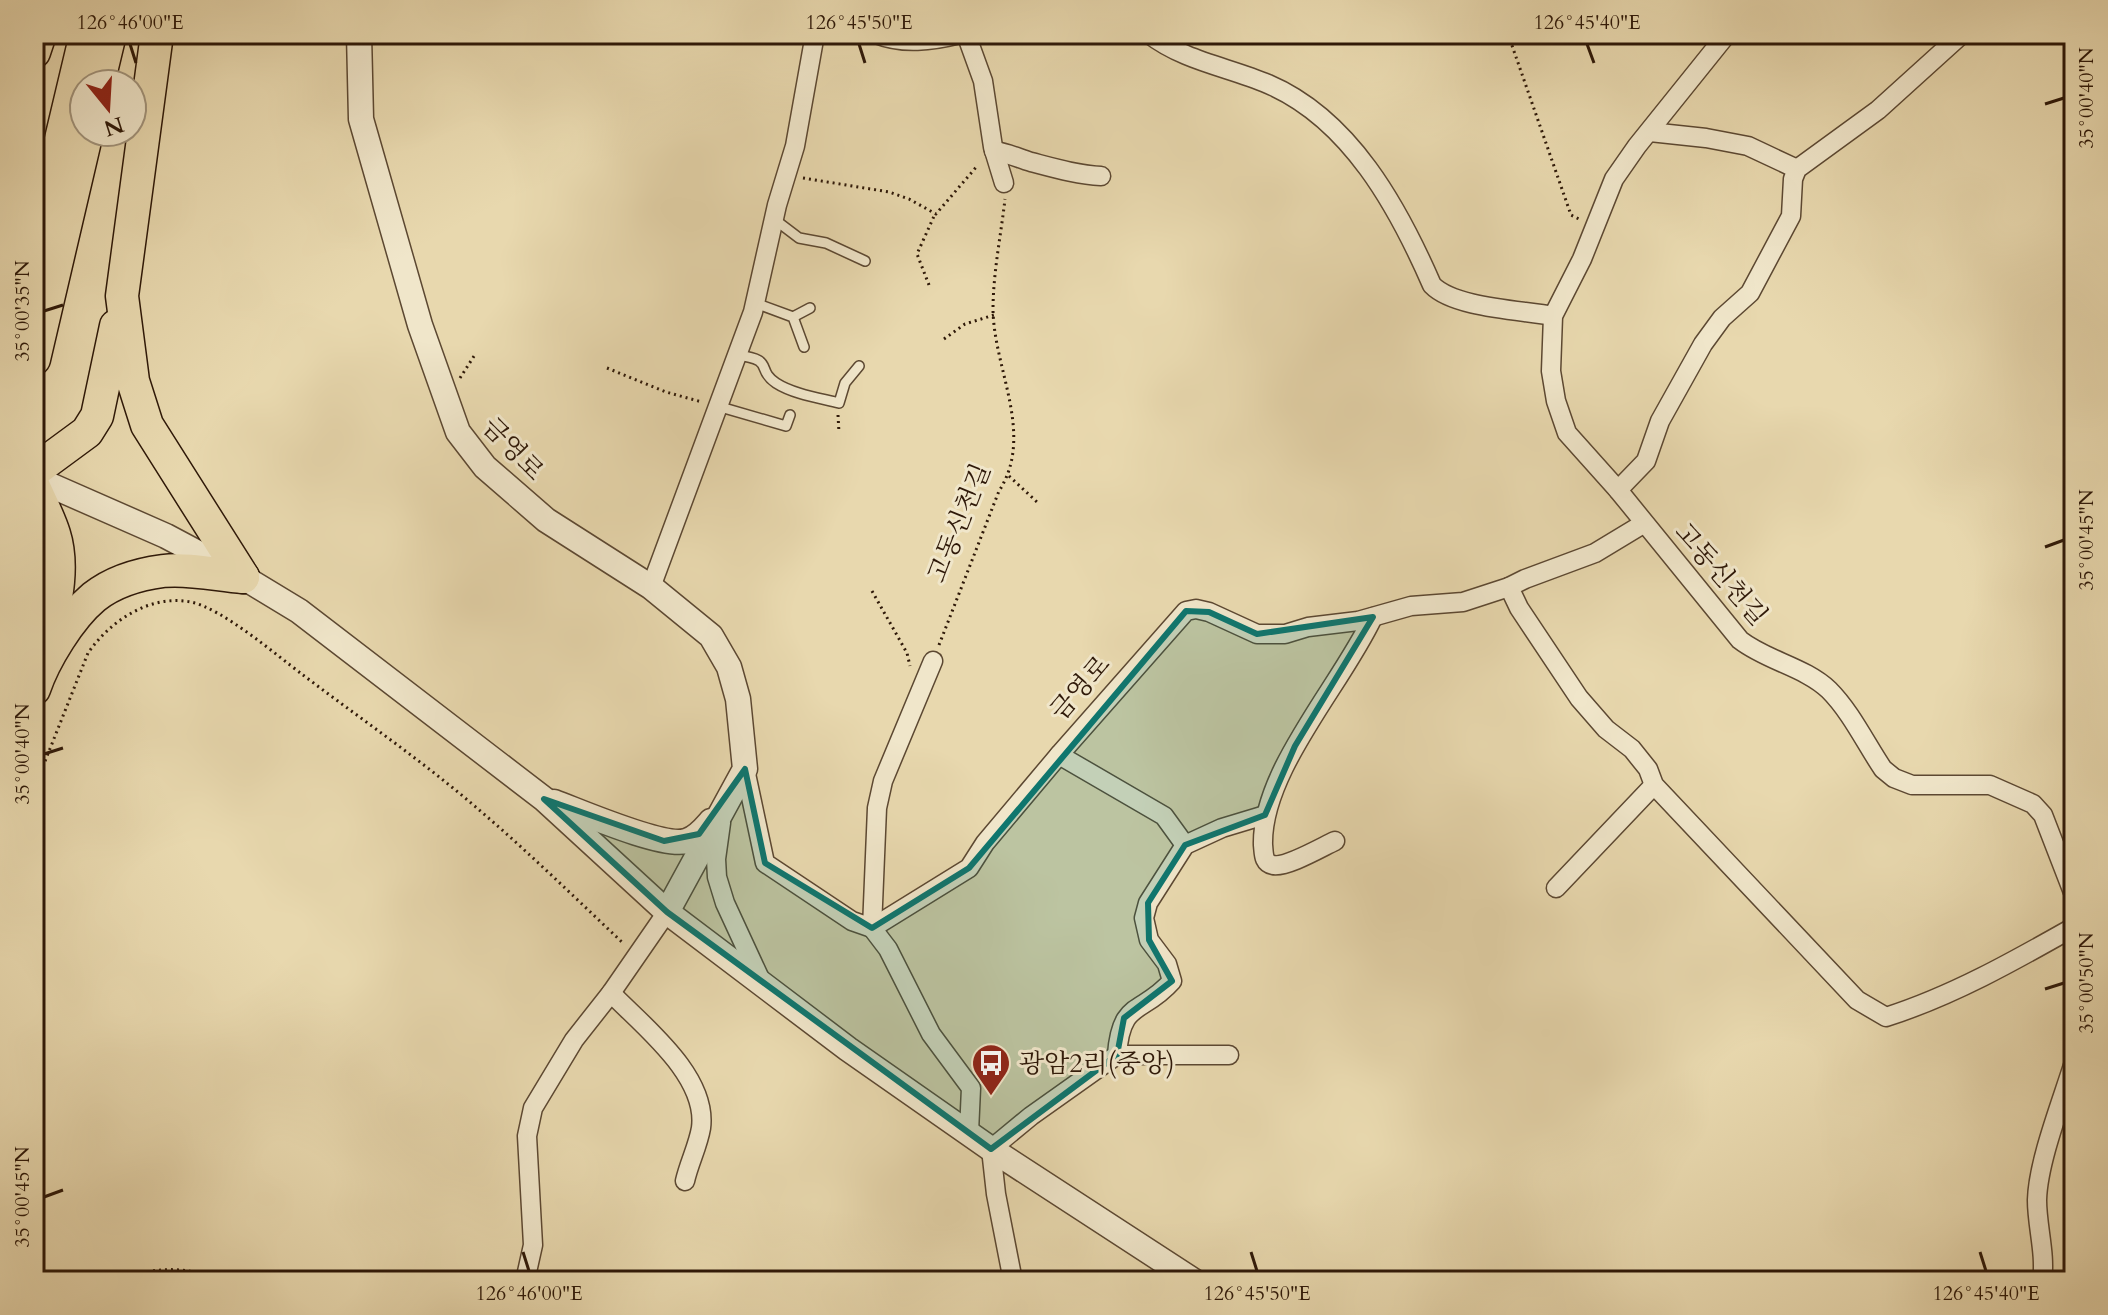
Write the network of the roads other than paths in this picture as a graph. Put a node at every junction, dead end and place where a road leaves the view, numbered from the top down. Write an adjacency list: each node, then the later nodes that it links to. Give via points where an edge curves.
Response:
1 (40, 34): 13 (highway)
2 (86, 34): 22 (highway)
3 (110, 34): 14 (highway)
4 (157, 34): 24 (highway)
5 (359, 34): 41 (street, 금영로, via 361,119 416,311 458,432 485,467 546,520)
6 (815, 34): 21 (street, via 807,91)
7 (876, 34): 8 (street, via 910,42)
8 (960, 34)
9 (966, 34): 17 (street, via 983,81)
10 (1149, 34): 27 (street, via 1184,55 1271,85 1313,111 1376,178 1440,293)
11 (1727, 34): 15 (street, 고동신천길)
12 (1962, 34): 18 (street, via 1878,110)
13 (34, 52)
14 (102, 68)
15 (1650, 132): 18 (street, via 1748,146); 27 (street, 고동신천길, via 1622,165)
16 (83, 148): 31 (highway)
17 (994, 151): 19 (street); 20 (street)
18 (1797, 169): 38 (street, via 1791,216 1750,293 1703,344 1660,421 1646,461)
19 (1101, 176)
20 (1004, 183)
21 (774, 219): 23 (lane, via 799,238 826,243); 25 (street)
22 (34, 253)
23 (865, 261)
24 (122, 296): 35 (highway, via 97,416 87,432); 40 (highway, via 133,381 147,425)
25 (755, 303): 28 (lane); 30 (street)
26 (810, 308): 28 (lane)
27 (1553, 316): 38 (street, 고동신천길, via 1552,385 1567,433)
28 (793, 317): 29 (lane)
29 (804, 347)
30 (737, 355): 32 (lane, via 757,357 779,386 839,403 845,383); 33 (street)
31 (34, 359)
32 (859, 366)
33 (717, 406): 34 (lane, via 786,426); 41 (street)
34 (790, 415)
35 (34, 471)
36 (34, 478): 40 (street, via 166,536)
37 (34, 487): 45 (highway, via 59,555)
38 (1618, 490): 39 (street, 고동신천길)
39 (1643, 524): 42 (street, 고동신천길, via 1595,553); 55 (street, 고동신천길, via 1740,640 1828,690 1894,778 1912,785 1990,785 2033,804 2043,815)
40 (243, 577): 45 (highway, via 166,571 124,580 94,597 67,628); 49 (street, via 299,611)
41 (651, 587): 47 (street, 금영로, via 711,636 729,667)
42 (1509, 587): 43 (street, 고동신천길, via 1463,602 1411,606); 48 (street, via 1579,698 1632,749)
43 (1373, 617): 46 (street, 금영로, via 1285,634 1257,634 1209,612 1186,611); 51 (street, via 1295,746)
44 (933, 661): 58 (street, via 883,781)
45 (38, 676)
46 (1059, 755): 53 (street, via 1164,816); 58 (street, 금영로, via 969,868)
47 (745, 769): 50 (street); 58 (street, 금영로, via 765,863 852,921)
48 (1654, 785): 54 (street); 57 (street, via 1857,1000 1886,1017 1992,973)
49 (544, 799): 50 (street, via 664,841 686,841 699,834); 56 (street)
50 (724, 808): 56 (street); 59 (street, via 717,877)
51 (1265, 815): 52 (street, via 1268,863 1288,862); 53 (street)
52 (1335, 841)
53 (1185, 845): 61 (street, via 1144,918 1149,940 1172,981 1124,1018)
54 (1556, 888)
55 (2074, 895)
56 (667, 912): 59 (street); 60 (street)
57 (2074, 927)
58 (872, 928): 64 (street, via 931,1034 971,1088)
59 (762, 983): 64 (street)
60 (611, 993): 66 (street, via 670,1052 692,1086 701,1128); 67 (street, via 557,1065 533,1108 527,1146 533,1245)
61 (1117, 1055): 62 (street); 65 (street)
62 (1229, 1055)
63 (2074, 1062): 70 (street, via 2041,1169 2037,1201)
64 (969, 1132): 65 (street)
65 (991, 1149): 68 (street); 69 (street)
66 (685, 1181)
67 (525, 1281)
68 (1013, 1281)
69 (1194, 1281)
70 (2042, 1281)

